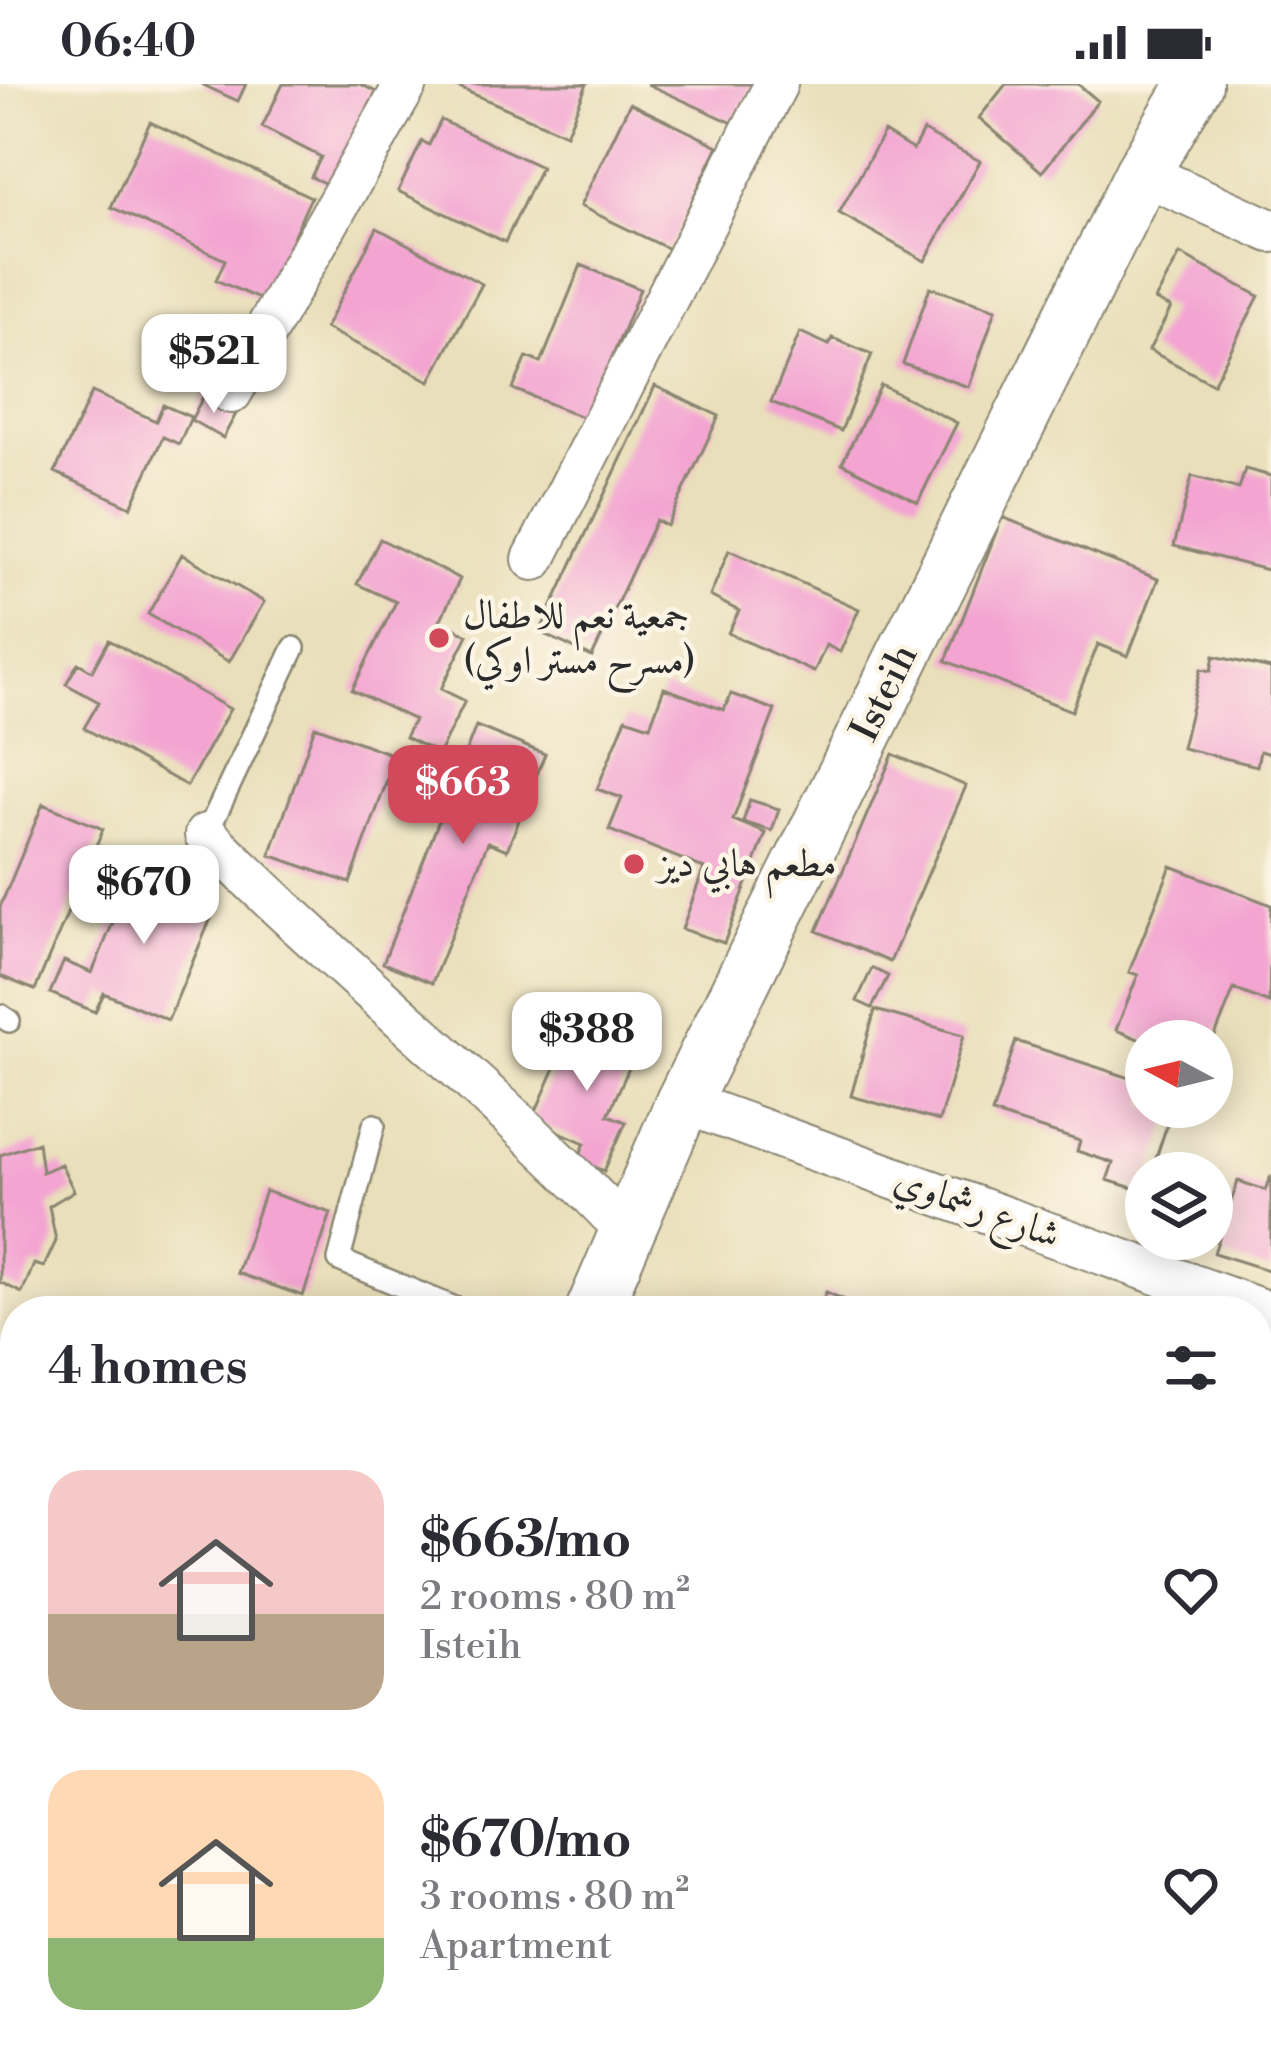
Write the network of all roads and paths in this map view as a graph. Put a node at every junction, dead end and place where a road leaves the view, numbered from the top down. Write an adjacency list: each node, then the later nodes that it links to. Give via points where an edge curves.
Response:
1 (406, 84): 6 (street)
2 (776, 84): 7 (street)
3 (1195, 84): 4 (street, Isteih)
4 (1142, 172): 5 (street); 10 (street, Isteih)
5 (1271, 231)
6 (231, 392)
7 (534, 560)
8 (294, 648): 9 (lane)
9 (206, 835): 12 (street)
10 (683, 1102): 12 (street, Isteih); 15 (street, شارع رشماوي)
11 (374, 1124): 13 (lane, via 339,1260)
12 (625, 1229): 14 (street, Isteih)
13 (426, 1296)
14 (598, 1296)
15 (1221, 1296)

